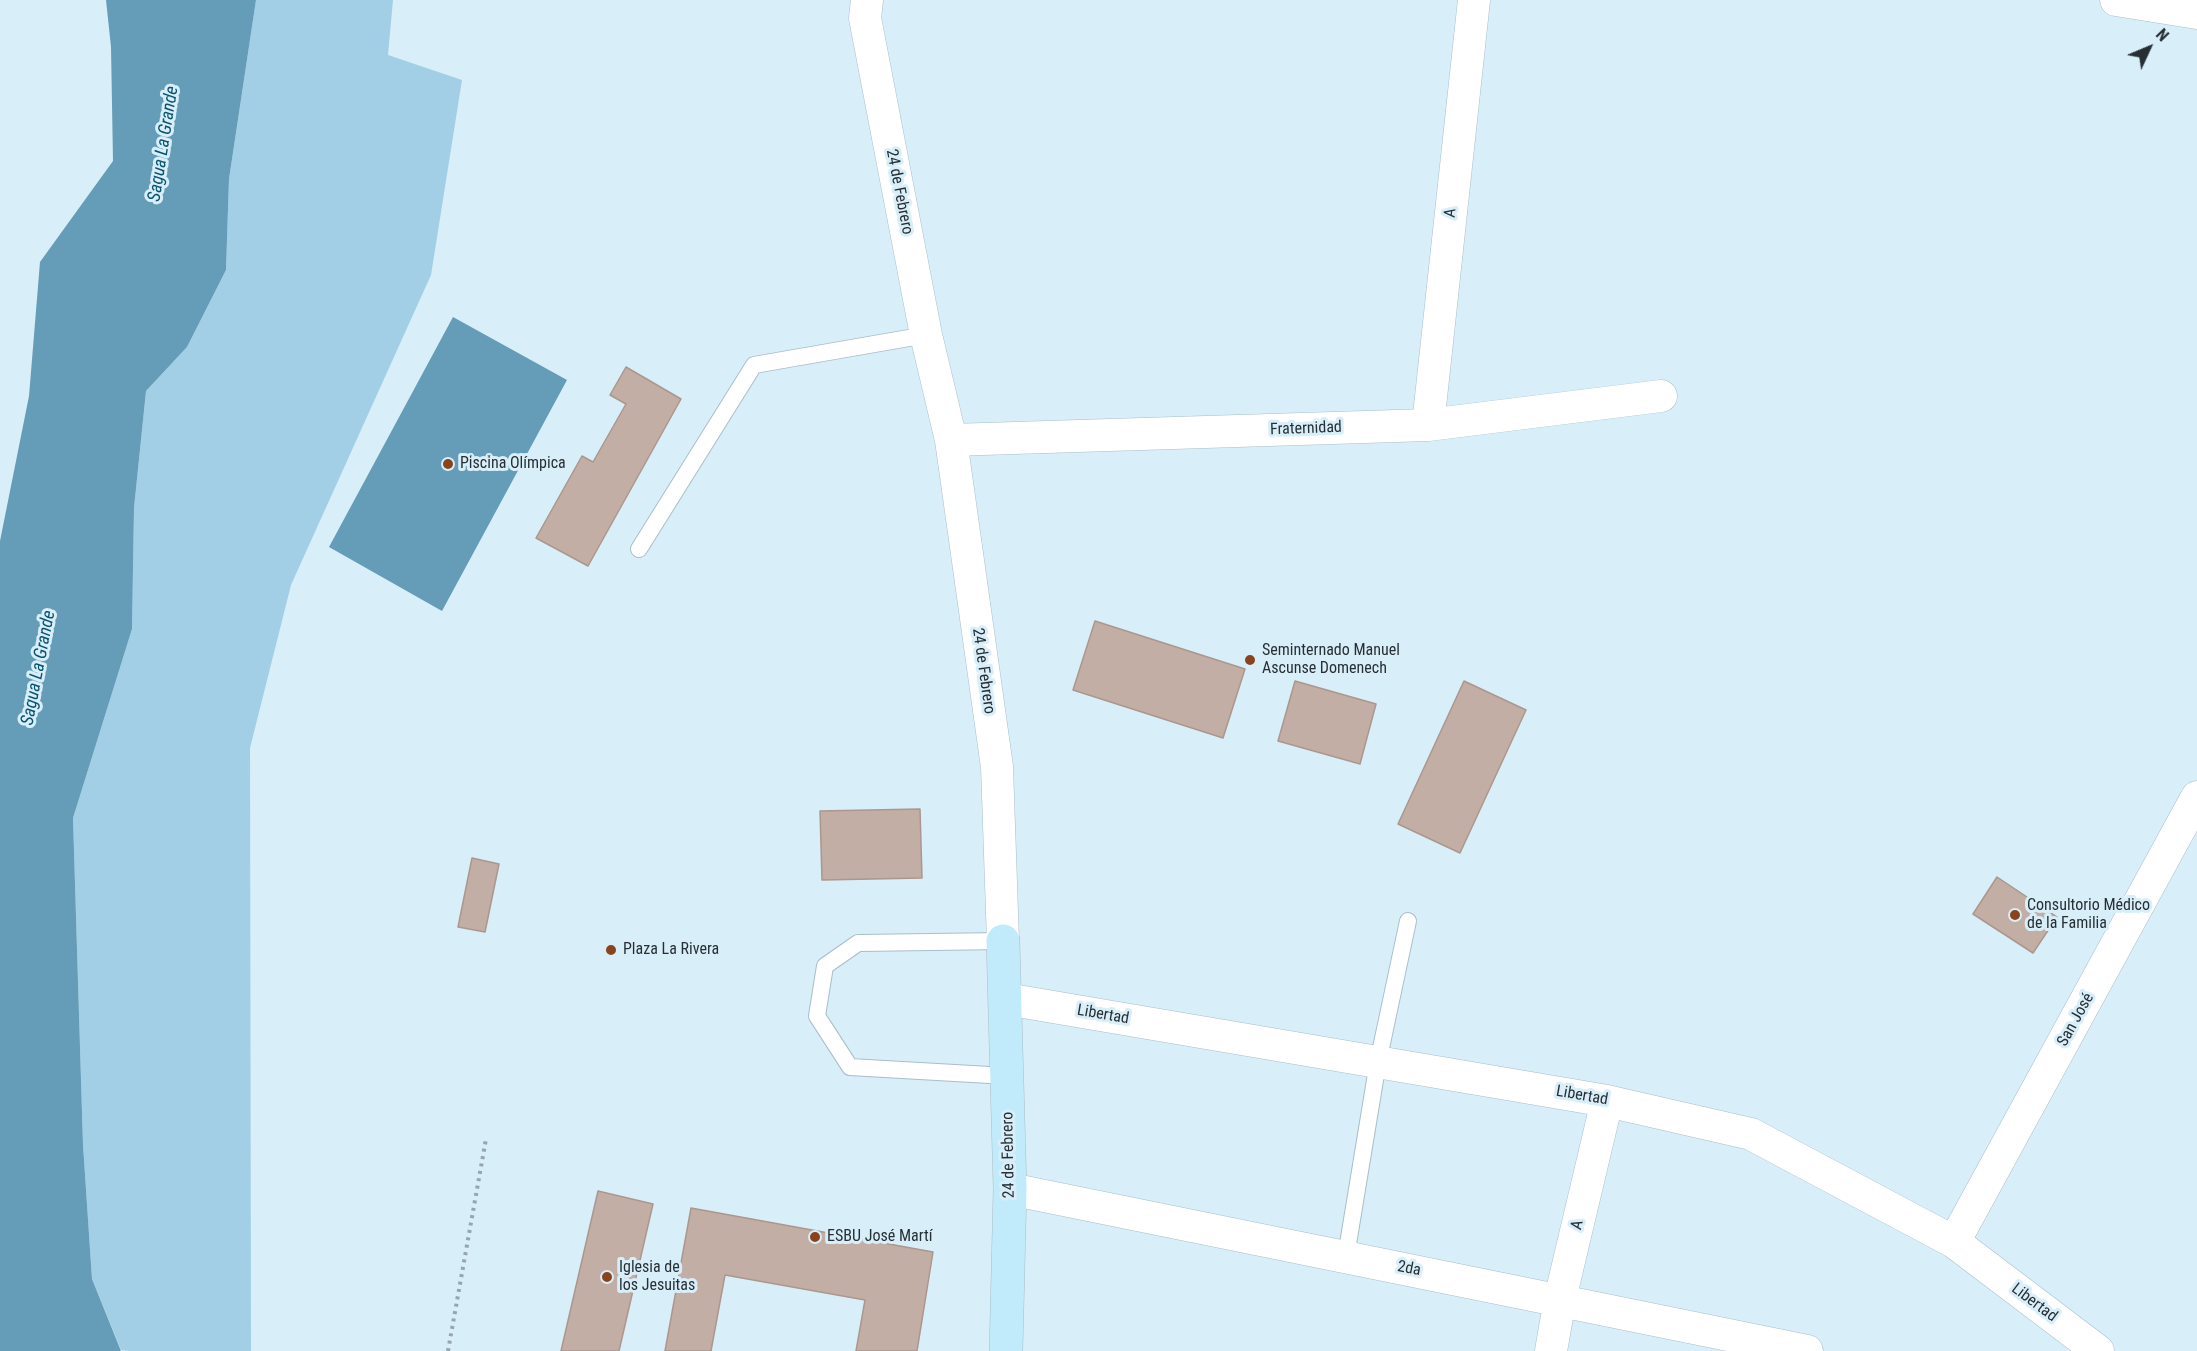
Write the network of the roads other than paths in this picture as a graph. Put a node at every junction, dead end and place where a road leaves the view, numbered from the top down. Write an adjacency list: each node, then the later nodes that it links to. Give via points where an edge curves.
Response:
1 (867, 0): 5 (street, 24 de Febrero, via 865,18)
2 (1474, 0): 7 (street, A)
3 (2116, 0): 4 (street)
4 (2197, 13)
5 (926, 335): 8 (street, 24 de Febrero); 9 (lane, via 754,365)
6 (1661, 396): 7 (street, Fraternidad)
7 (1428, 425): 8 (street, Fraternidad)
8 (951, 440): 12 (street, 24 de Febrero, via 997,766)
9 (639, 549)
10 (2197, 797): 18 (street, San José)
11 (1408, 921): 14 (lane)
12 (1003, 941): 13 (street, 24 de Febrero); 15 (lane, via 858,943 825,966 817,1016 850,1067)
13 (1006, 999): 14 (street, Libertad); 15 (street, 24 de Febrero)
14 (1378, 1062): 16 (street, Libertad); 19 (lane)
15 (1007, 1076): 17 (street, 24 de Febrero)
16 (1607, 1101): 18 (street, Libertad, via 1751,1134); 20 (street, A)
17 (1010, 1189): 19 (street, 2da); 21 (street, 24 de Febrero)
18 (1954, 1242): 24 (street, Libertad)
19 (1346, 1256): 20 (street, 2da)
20 (1560, 1299): 22 (street, A); 23 (street, 2da)
21 (1006, 1351)
22 (1551, 1351)
23 (1807, 1351)
24 (2098, 1351)

